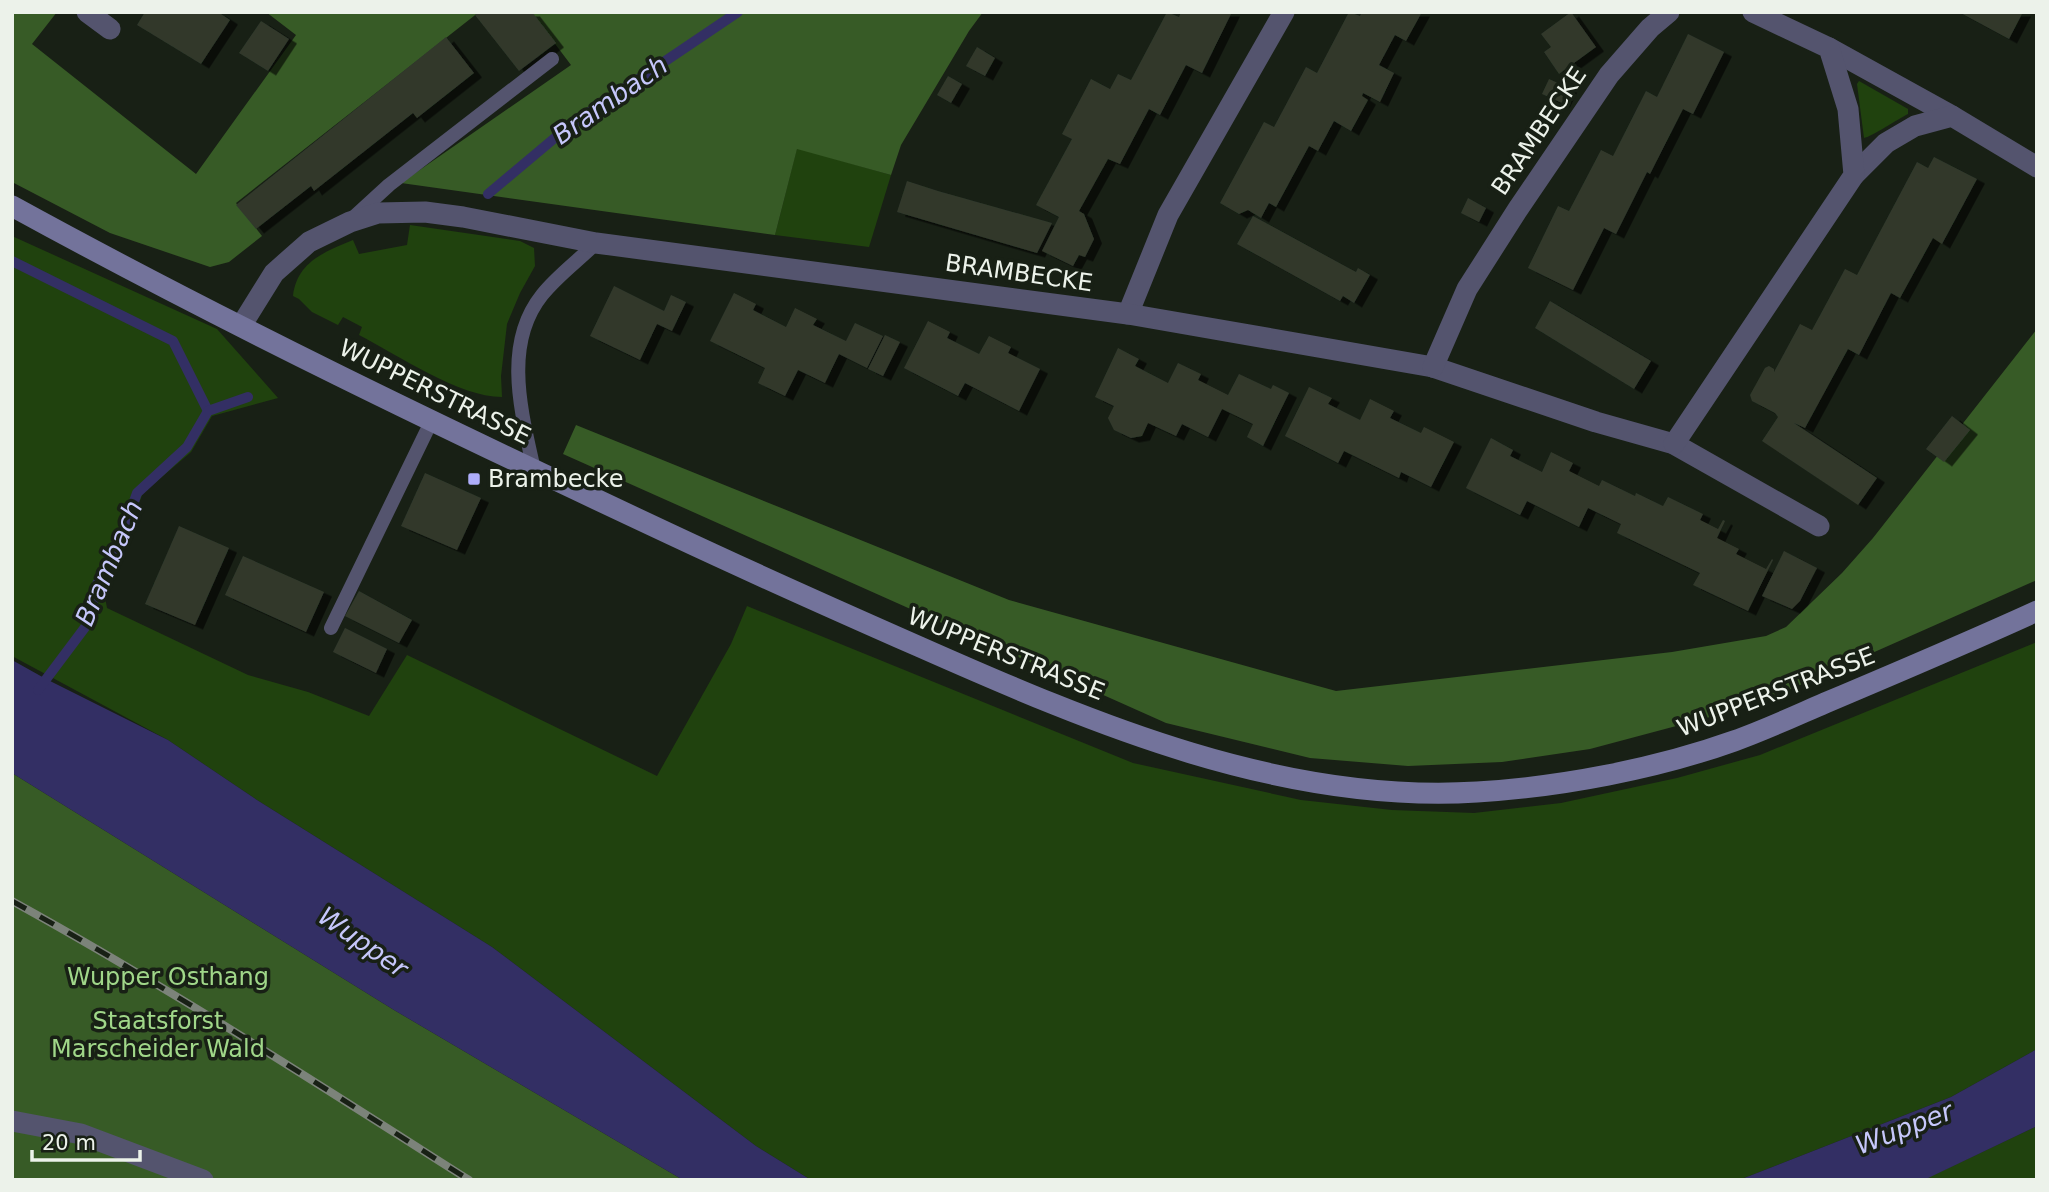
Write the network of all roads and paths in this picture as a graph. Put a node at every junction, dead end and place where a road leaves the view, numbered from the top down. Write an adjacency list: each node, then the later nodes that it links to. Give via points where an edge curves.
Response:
1 (87, 12): 5 (street)
2 (1284, 12): 14 (street, via 1168,215)
3 (1669, 12): 16 (street, BRAMBECKE, via 1609,75 1518,209 1467,289)
4 (1753, 12): 6 (street)
5 (110, 29)
6 (1829, 48): 8 (street); 10 (street, via 1848,109)
7 (552, 59): 12 (lane, via 389,184)
8 (1952, 116): 9 (street); 10 (street, via 1915,126 1886,143)
9 (2037, 167)
10 (1854, 175): 18 (street)
11 (12, 206): 15 (main road, WUPPERSTRASSE)
12 (350, 222): 13 (street, BRAMBECKE, via 378,213 425,212); 15 (street, BRAMBECKE, via 309,242 274,273)
13 (596, 243): 14 (street, BRAMBECKE); 19 (lane, via 542,295 523,329 518,367 521,408)
14 (1128, 314): 16 (street, BRAMBECKE)
15 (242, 326): 17 (main road, WUPPERSTRASSE)
16 (1433, 367): 18 (street, BRAMBECKE)
17 (432, 420): 19 (main road, WUPPERSTRASSE); 22 (lane)
18 (1674, 444): 20 (street, BRAMBECKE)
19 (534, 470): 21 (main road, WUPPERSTRASSE, via 1018,691 1233,765 1392,793 1475,792 1555,784 1662,762 1735,741)
20 (1819, 526)
21 (2037, 611)
22 (331, 628)
23 (12, 1121): 24 (street, via 81,1134)
24 (203, 1180)

